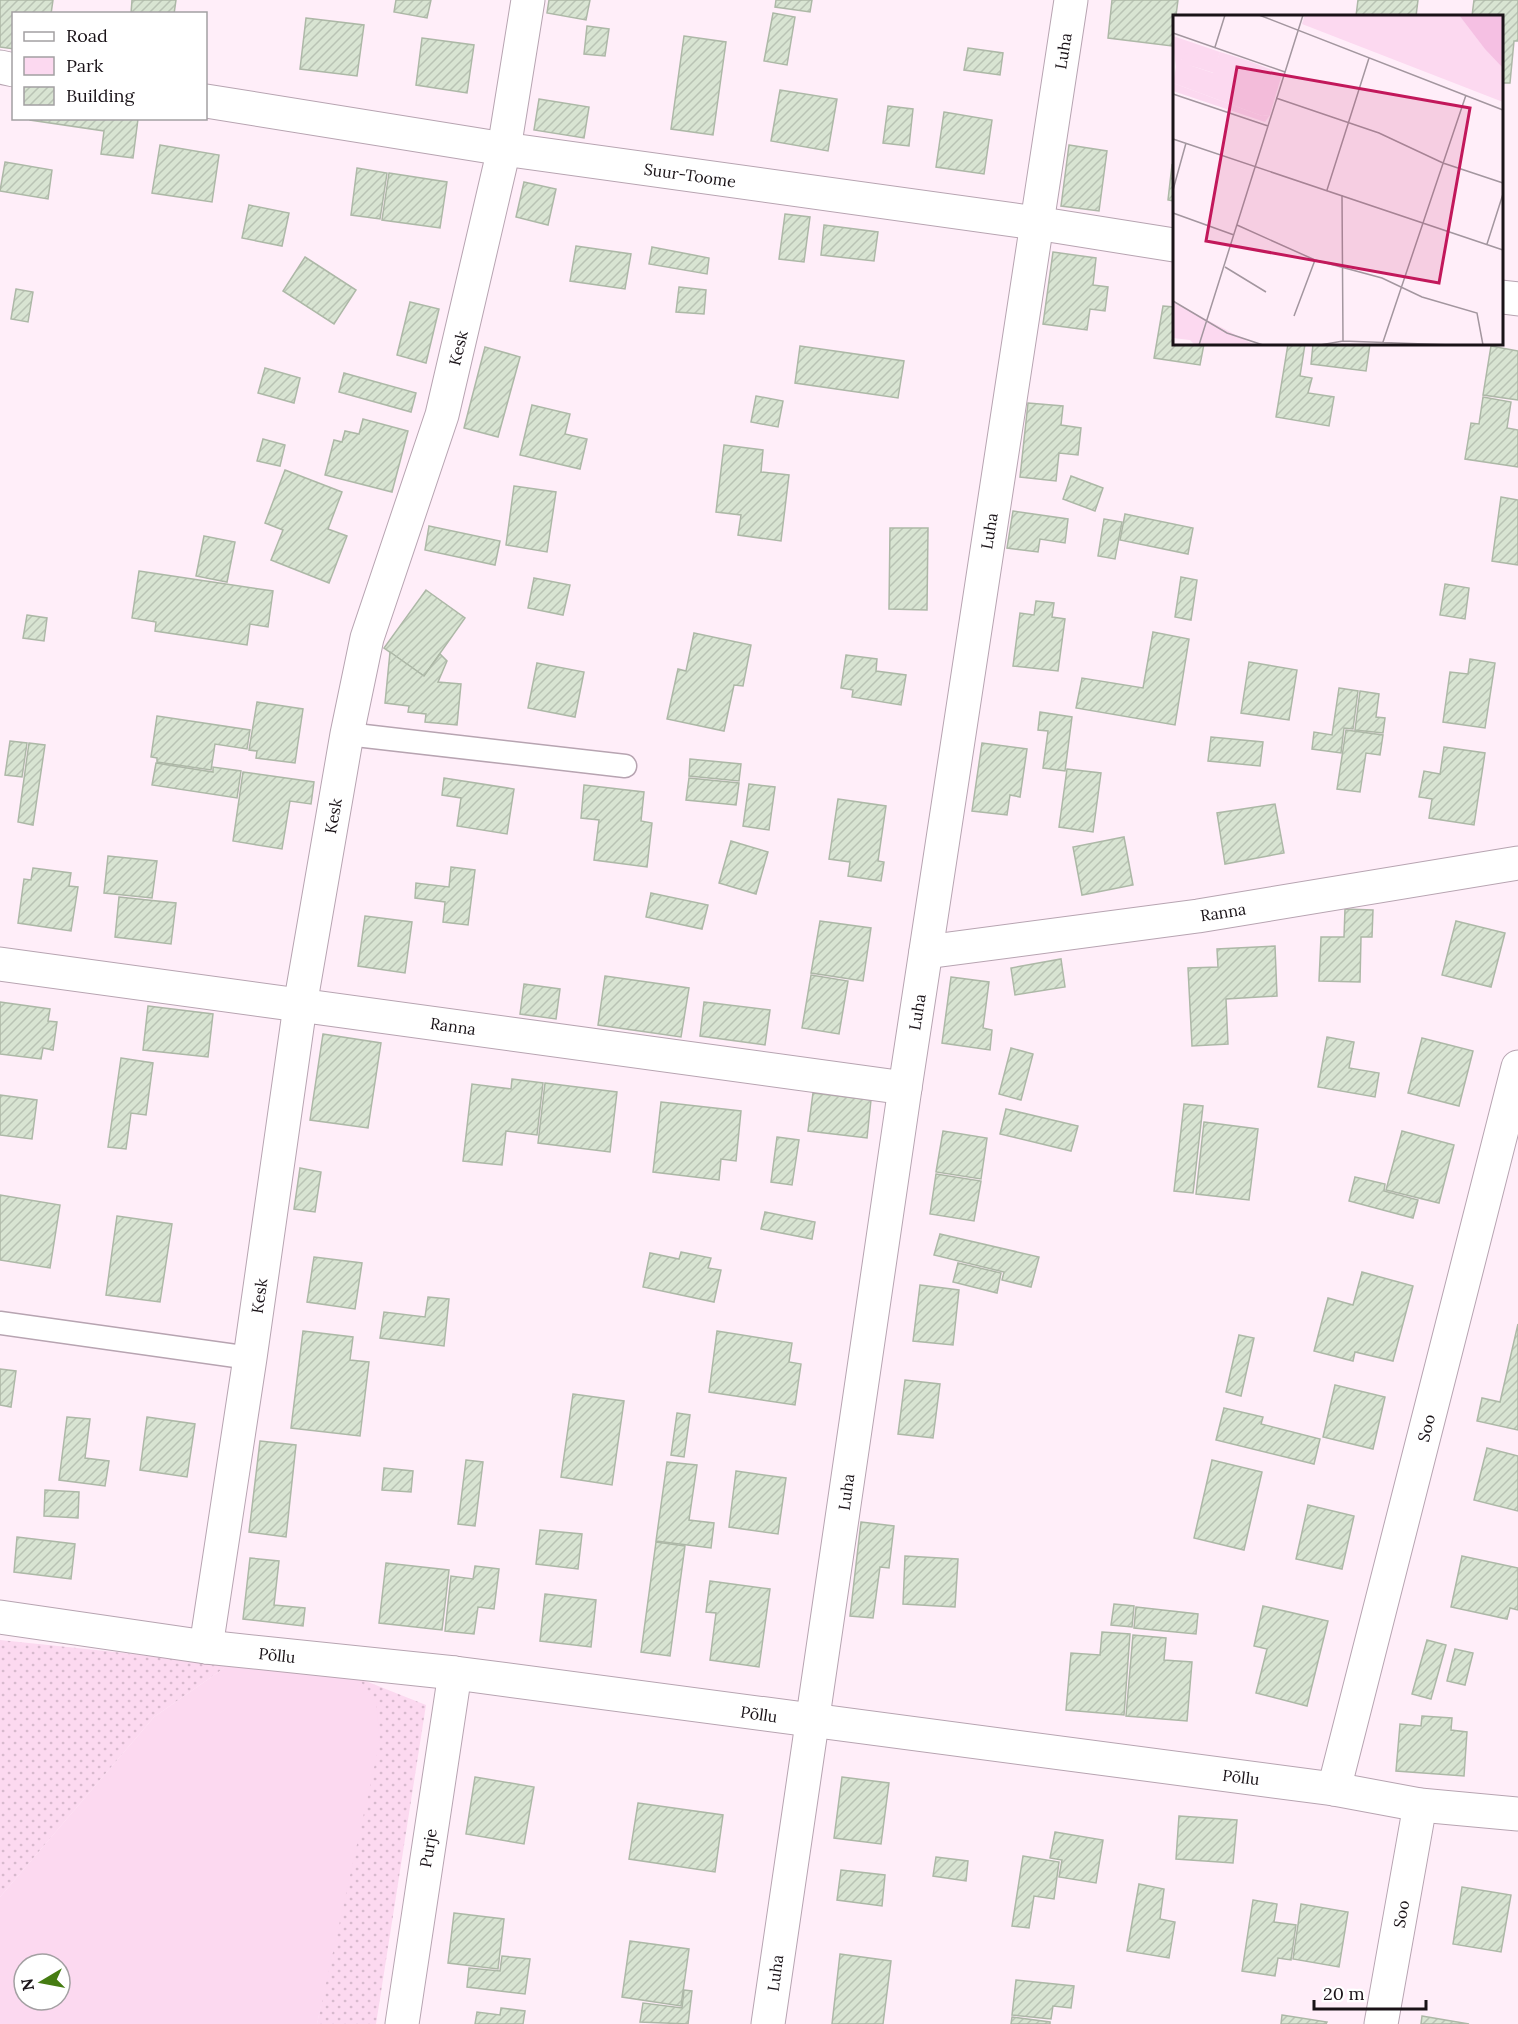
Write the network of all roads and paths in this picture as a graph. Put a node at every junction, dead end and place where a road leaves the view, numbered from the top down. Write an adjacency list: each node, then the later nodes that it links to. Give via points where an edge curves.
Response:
1 (528, 0): 4 (street, Kesk)
2 (1071, 0): 5 (street, Luha)
3 (207, 100): 4 (street, Suur-Toome)
4 (504, 149): 5 (street, Suur-Toome); 9 (street, Kesk, via 442,415 367,638)
5 (1036, 223): 6 (street, Suur-Toome); 12 (street, Luha)
6 (1173, 245)
7 (1503, 297): 8 (street)
8 (1518, 299)
9 (347, 734): 10 (lane); 14 (street, Kesk)
10 (625, 766)
11 (1518, 863): 12 (street, Ranna, via 1198,916)
12 (926, 952): 16 (street, Luha)
13 (0, 964): 14 (street, Ranna)
14 (300, 1005): 16 (street, Ranna); 18 (street, Kesk)
15 (1517, 1075): 23 (street, Soo)
16 (905, 1088): 22 (street, Luha)
17 (0, 1323): 18 (lane)
18 (250, 1358): 20 (street, Kesk)
19 (0, 1617): 20 (street, Põllu)
20 (206, 1647): 21 (street, Põllu)
21 (455, 1673): 22 (street, Põllu); 26 (street, Purje)
22 (813, 1721): 23 (street, Põllu); 27 (street, Luha)
23 (1334, 1789): 24 (street, Põllu)
24 (1420, 1805): 25 (street, Põllu); 28 (street, Soo)
25 (1518, 1814)
26 (402, 2024)
27 (768, 2024)
28 (1381, 2024)

